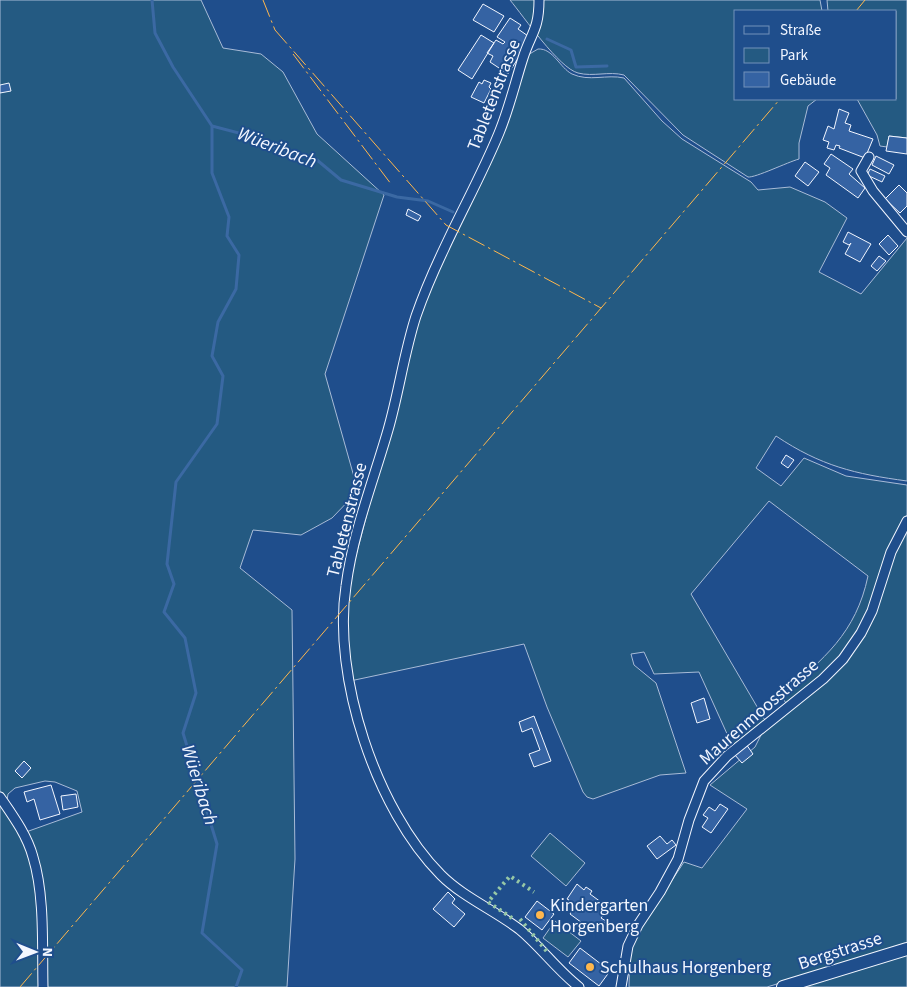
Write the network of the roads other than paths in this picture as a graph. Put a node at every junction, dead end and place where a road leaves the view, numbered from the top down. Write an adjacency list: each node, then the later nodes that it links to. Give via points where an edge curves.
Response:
1 (538, 0): 8 (street, Tabletenstrasse, via 537,28 525,52 500,131 435,268 416,317 388,429 362,510 346,586 343,624 345,666 352,698 378,775 400,821 442,876 521,931)
2 (870, 157): 3 (street, via 861,171)
3 (907, 232)
4 (907, 521): 9 (street, Maurenmoosstrasse, via 891,552 872,611 843,659 823,679 727,756 704,781 678,858 628,946)
5 (0, 797): 7 (street, via 21,826 34,859 40,901)
6 (907, 949): 10 (street, Bergstrasse)
7 (43, 987)
8 (579, 987)
9 (621, 987)
10 (783, 987)

